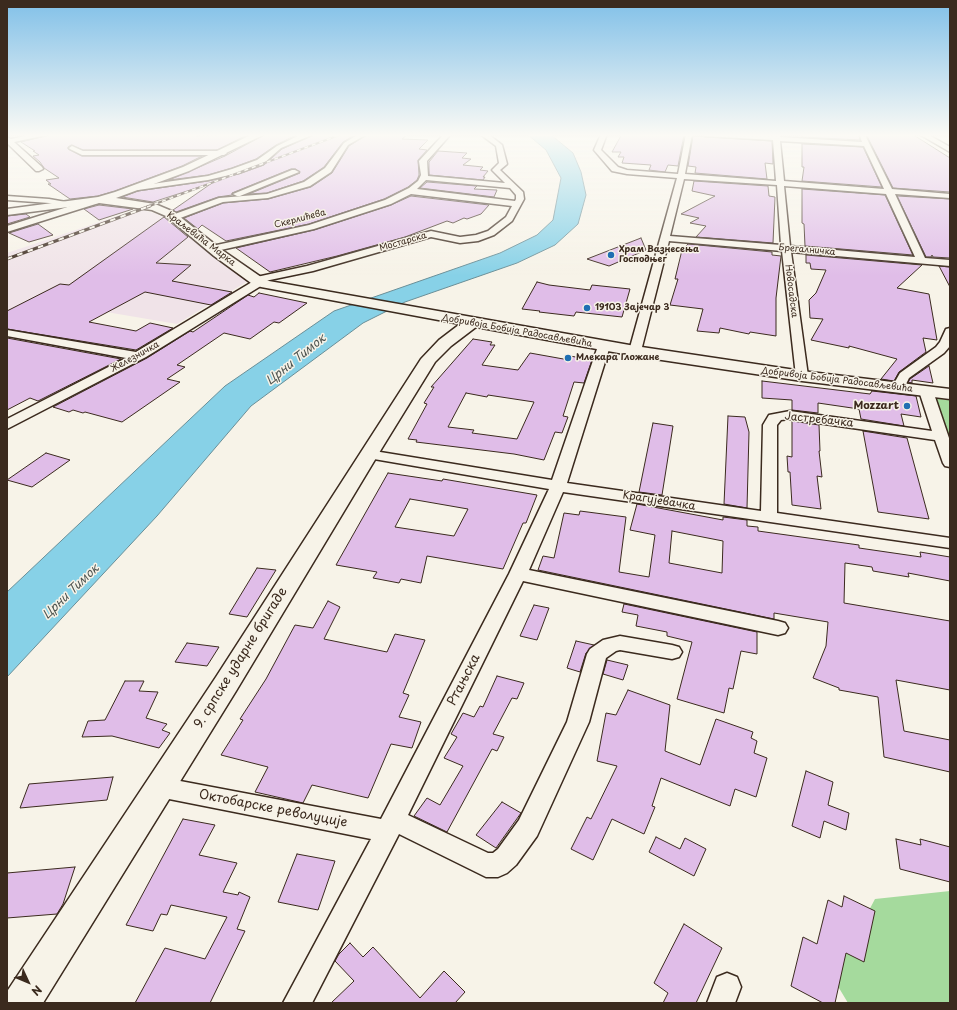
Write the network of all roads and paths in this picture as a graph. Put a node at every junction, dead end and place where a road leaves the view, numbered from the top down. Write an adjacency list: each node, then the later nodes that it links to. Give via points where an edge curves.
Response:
1 (155, 181): 13 (street)
2 (186, 181): 13 (street)
3 (271, 181): 19 (street)
4 (311, 181): 19 (street, via 268,196)
5 (421, 181): 14 (street, Скерлићева)
6 (458, 181): 12 (street)
7 (507, 181): 12 (street)
8 (680, 181): 26 (street)
9 (750, 181): 11 (street)
10 (884, 181): 15 (street)
11 (781, 183): 15 (street); 27 (street, Новосадска)
12 (512, 186): 21 (street, via 520,194)
13 (138, 188): 18 (street)
14 (410, 191): 21 (street); 28 (street, Скерлићева, via 383,204 340,219)
15 (889, 192): 16 (street); 29 (street)
16 (950, 196)
17 (7, 198): 20 (street)
18 (99, 200): 20 (street); 23 (street, Краљевића Марка, via 140,204); 24 (street)
19 (222, 200): 23 (street)
20 (63, 204): 22 (street)
21 (517, 204): 31 (street, Мостарска, via 509,219 485,236 460,240 431,234)
22 (13, 212): 24 (street)
23 (175, 217): 28 (street, Краљевића Марка)
24 (29, 221): 25 (street)
25 (7, 229)
26 (664, 238): 27 (street, Брегалничка); 38 (street)
27 (786, 248): 29 (street, Брегалничка); 40 (street, Новосадска)
28 (212, 249): 31 (street, Краљевића Марка)
29 (922, 261): 30 (street, Брегалничка)
30 (950, 263)
31 (258, 281): 32 (street, Краљевића Марка); 39 (street, Железничка)
32 (322, 295): 33 (street, Добривоја Бобија Радосављевића)
33 (460, 320): 37 (street, Добривоја Бобија Радосављевића); 46 (street, 9. српске ударне бригаде, via 445,343 429,359)
34 (950, 331): 36 (street)
35 (7, 332): 39 (street)
36 (948, 344): 41 (street, via 904,376)
37 (604, 346): 38 (street, Добривоја Бобија Радосављевића); 48 (street, Ртањска)
38 (635, 351): 40 (street, Добривоја Бобија Радосављевића)
39 (137, 356): 44 (street, Железничка)
40 (802, 376): 41 (street, Добривоја Бобија Радосављевића)
41 (898, 387): 42 (street, Добривоја Бобија Радосављевића)
42 (926, 391): 43 (street, Добривоја Бобија Радосављевића); 45 (street)
43 (950, 394)
44 (7, 425)
45 (941, 437): 47 (street); 49 (street, Јастребачка, via 790,415 774,418 770,425)
46 (368, 454): 48 (street, Крагујевачка); 54 (street, 9. српске ударне бригаде)
47 (950, 463)
48 (558, 486): 49 (street, Крагујевачка); 51 (street, Ртањска)
49 (769, 518): 50 (street, Крагујевачка)
50 (950, 543)
51 (518, 574): 52 (street); 55 (street, Ртањска)
52 (778, 628)
53 (672, 652): 55 (street, Октобарске револуције, via 620,643 610,645 597,654 578,722 528,828 498,865 486,865)
54 (159, 787): 55 (street, Октобарске револуције); 56 (street, 9. српске ударне бригаде)
55 (390, 825): 57 (street, Ртањска)
56 (21, 1003)
57 (297, 1003)

